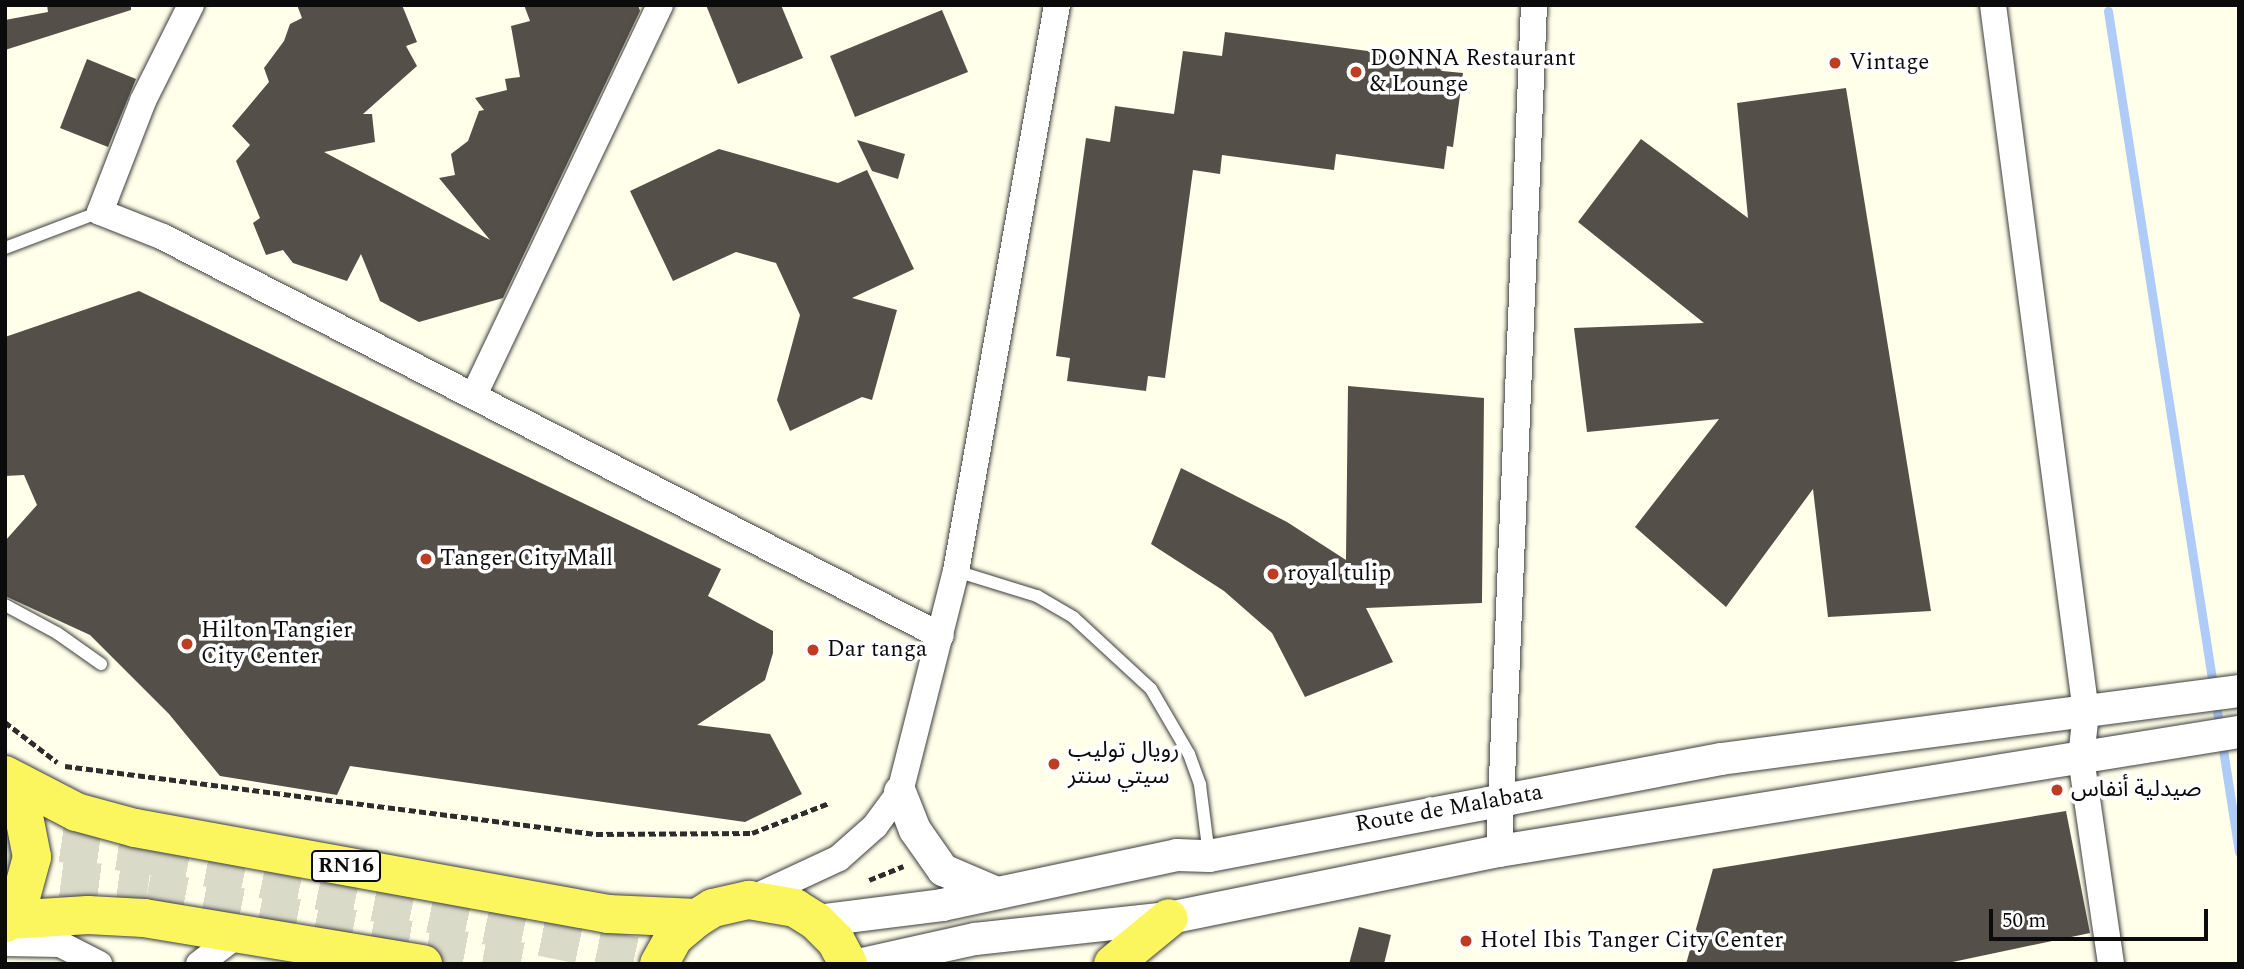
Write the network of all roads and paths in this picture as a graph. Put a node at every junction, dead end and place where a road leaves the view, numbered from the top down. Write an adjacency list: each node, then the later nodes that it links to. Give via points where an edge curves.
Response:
1 (191, 5): 6 (street, via 143,102)
2 (660, 5): 8 (street)
3 (1056, 5): 9 (street)
4 (1534, 5): 21 (street, via 1524,147)
5 (1993, 5): 14 (street)
6 (100, 212): 7 (lane); 8 (street, via 163,237)
7 (5, 248)
8 (474, 395): 11 (street)
9 (956, 571): 11 (street); 25 (lane, via 1037,596 1073,617 1151,689 1189,754 1200,785)
10 (5, 605): 12 (lane)
11 (941, 636): 20 (street)
12 (101, 664)
13 (2239, 691): 14 (street, Route de Malabata)
14 (2085, 712): 17 (street); 21 (street, Route de Malabata, via 1721,759)
15 (5, 722): 22 (path, via 61,765 596,834 752,833)
16 (2239, 732): 17 (street)
17 (2081, 758): 23 (street); 41 (street)
18 (5, 775): 29 (main road, RN16, via 76,812 135,828 608,914)
19 (5, 780): 32 (main road, via 22,806 32,857 20,901)
20 (900, 792): 24 (street); 28 (street, via 875,826 839,858)
21 (1503, 799): 23 (street); 25 (street, Route de Malabata)
22 (829, 803)
23 (1499, 851): 30 (street)
24 (930, 856): 26 (path); 27 (street, via 963,882)
25 (1209, 856): 27 (street, Route de Malabata, via 1177,855)
26 (869, 880)
27 (997, 894): 31 (street, Route de Malabata)
28 (749, 900): 29 (main road, RN16, via 713,908); 31 (main road, RN16, via 795,908)
29 (698, 918): 37 (main road, RN16, via 674,937)
30 (1169, 918): 39 (street, via 975,939); 40 (main road)
31 (816, 921): 38 (main road, RN16, via 836,941)
32 (6, 929): 33 (main road, via 88,915); 34 (street, via 60,944)
33 (240, 933): 35 (street); 36 (main road)
34 (99, 964)
35 (199, 964)
36 (423, 964)
37 (659, 964)
38 (848, 964)
39 (862, 964)
40 (1112, 964)
41 (2111, 964)

